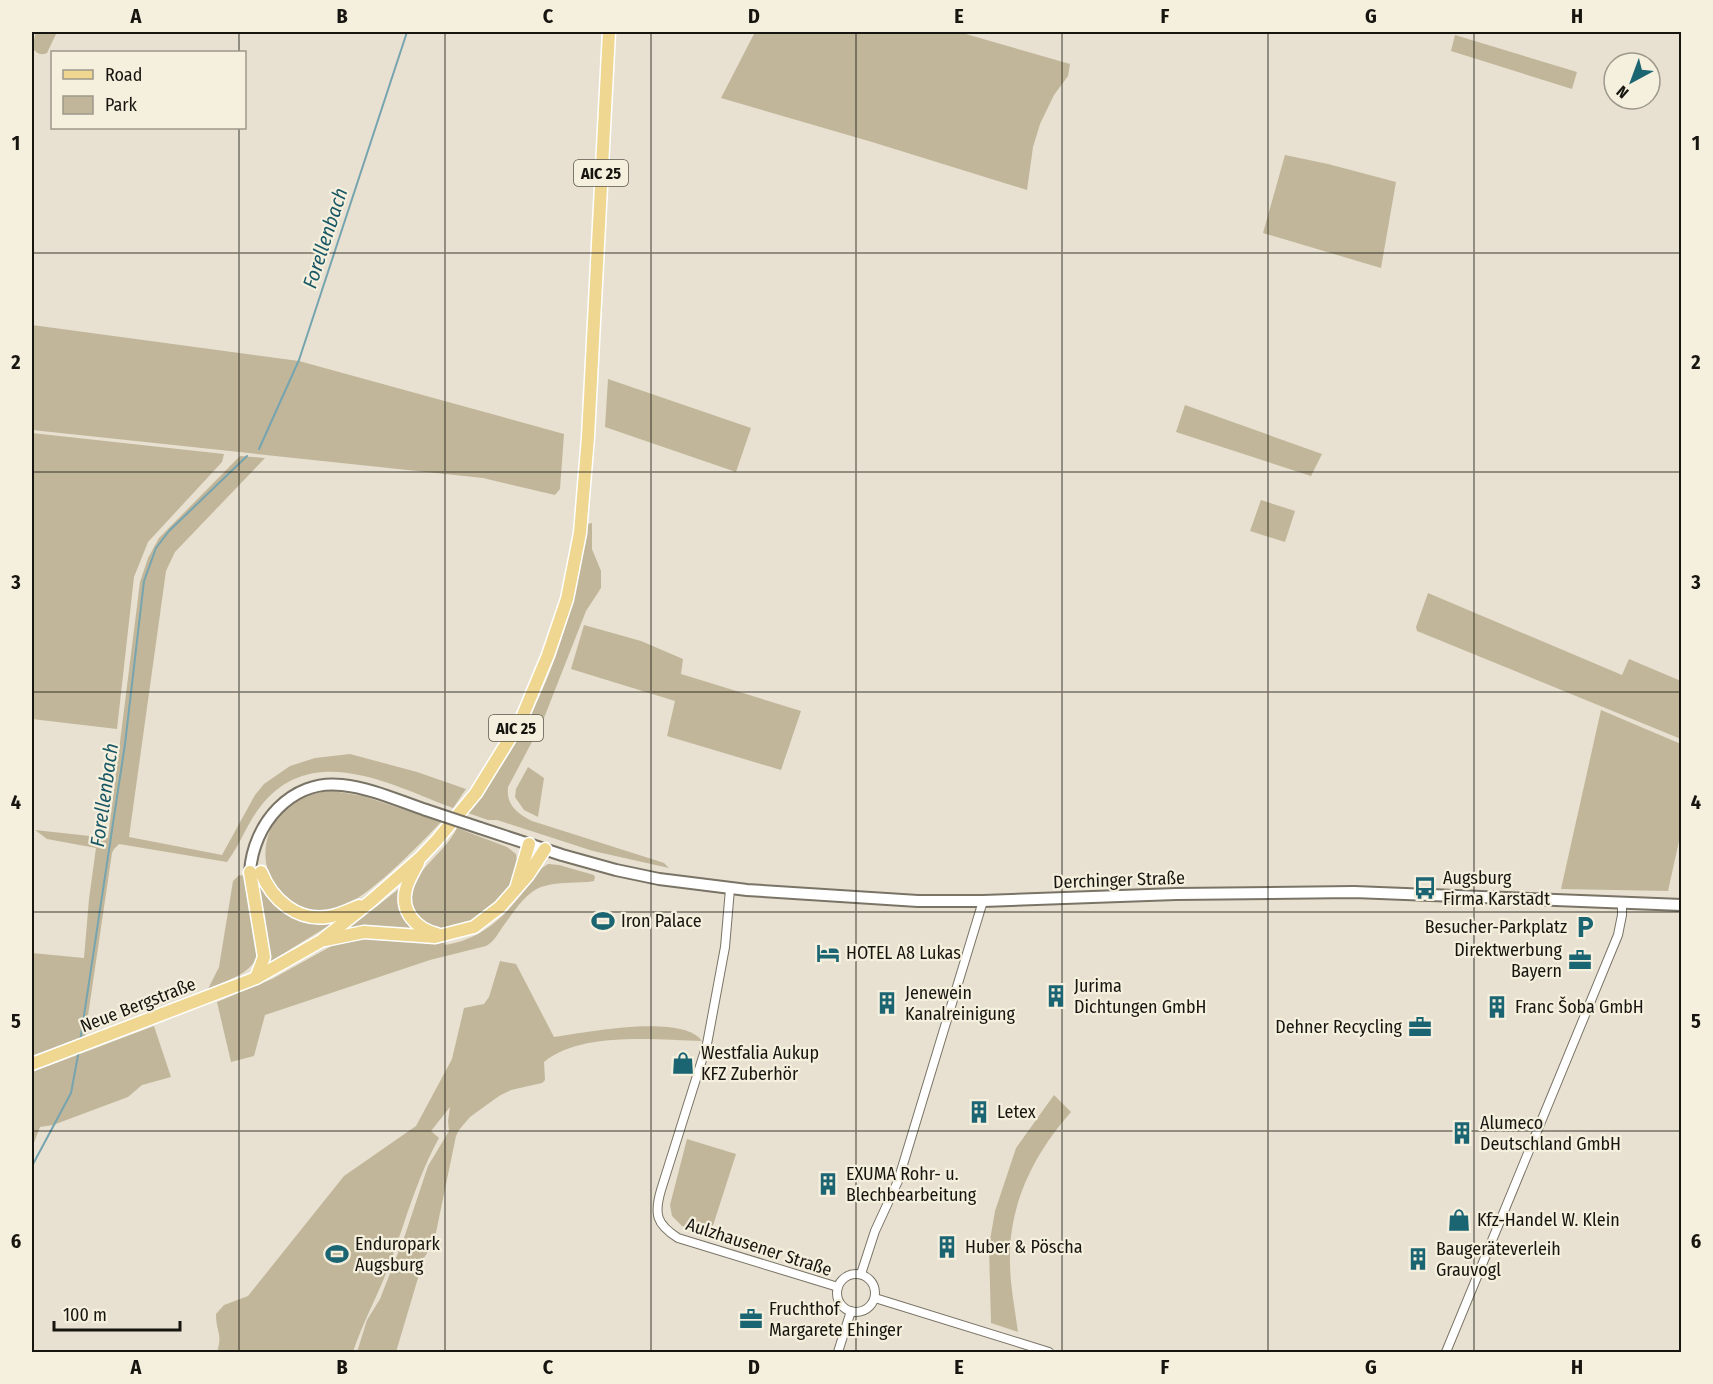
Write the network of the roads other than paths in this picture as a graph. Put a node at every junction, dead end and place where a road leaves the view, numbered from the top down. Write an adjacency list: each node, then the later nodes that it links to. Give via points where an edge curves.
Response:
1 (609, 32): 4 (main road, AIC 25, via 588,437 580,533 567,599 520,720 476,793)
2 (529, 844): 3 (main road, Derchinger Straße); 5 (main road, Derchinger Straße, bridge, via 365,789 320,786 286,800 272,814 259,837); 7 (main road)
3 (544, 849): 6 (main road, Derchinger Straße, via 644,876); 7 (main road)
4 (420, 858): 8 (main road, AIC 25); 12 (main road, via 405,890 408,914 419,927)
5 (256, 872): 8 (main road, via 288,908 305,916 335,916); 14 (main road, via 264,957)
6 (730, 889): 9 (main road, Derchinger Straße, via 918,901); 17 (street, Aulzhausener Straße, via 725,947 706,1044 657,1214 664,1228 678,1238)
7 (516, 890): 12 (main road, via 474,927)
8 (371, 901): 13 (main road, AIC 25)
9 (983, 901): 10 (main road, Derchinger Straße, via 1354,892); 16 (street, via 901,1174)
10 (1622, 904): 11 (main road, Derchinger Straße); 22 (street, via 1618,935)
11 (1682, 905)
12 (444, 935): 13 (main road, via 425,938 364,932)
13 (321, 941): 14 (main road, AIC 25)
14 (256, 978): 15 (main road, Neue Bergstraße / AIC 25)
15 (32, 1064)
16 (861, 1274): 17 (street, via 845,1278); 18 (street, via 873,1283)
17 (838, 1287): 19 (street, via 841,1304)
18 (875, 1298): 19 (street, via 863,1311); 21 (street)
19 (851, 1311): 20 (street)
20 (838, 1353)
21 (1049, 1353)
22 (1446, 1353)

